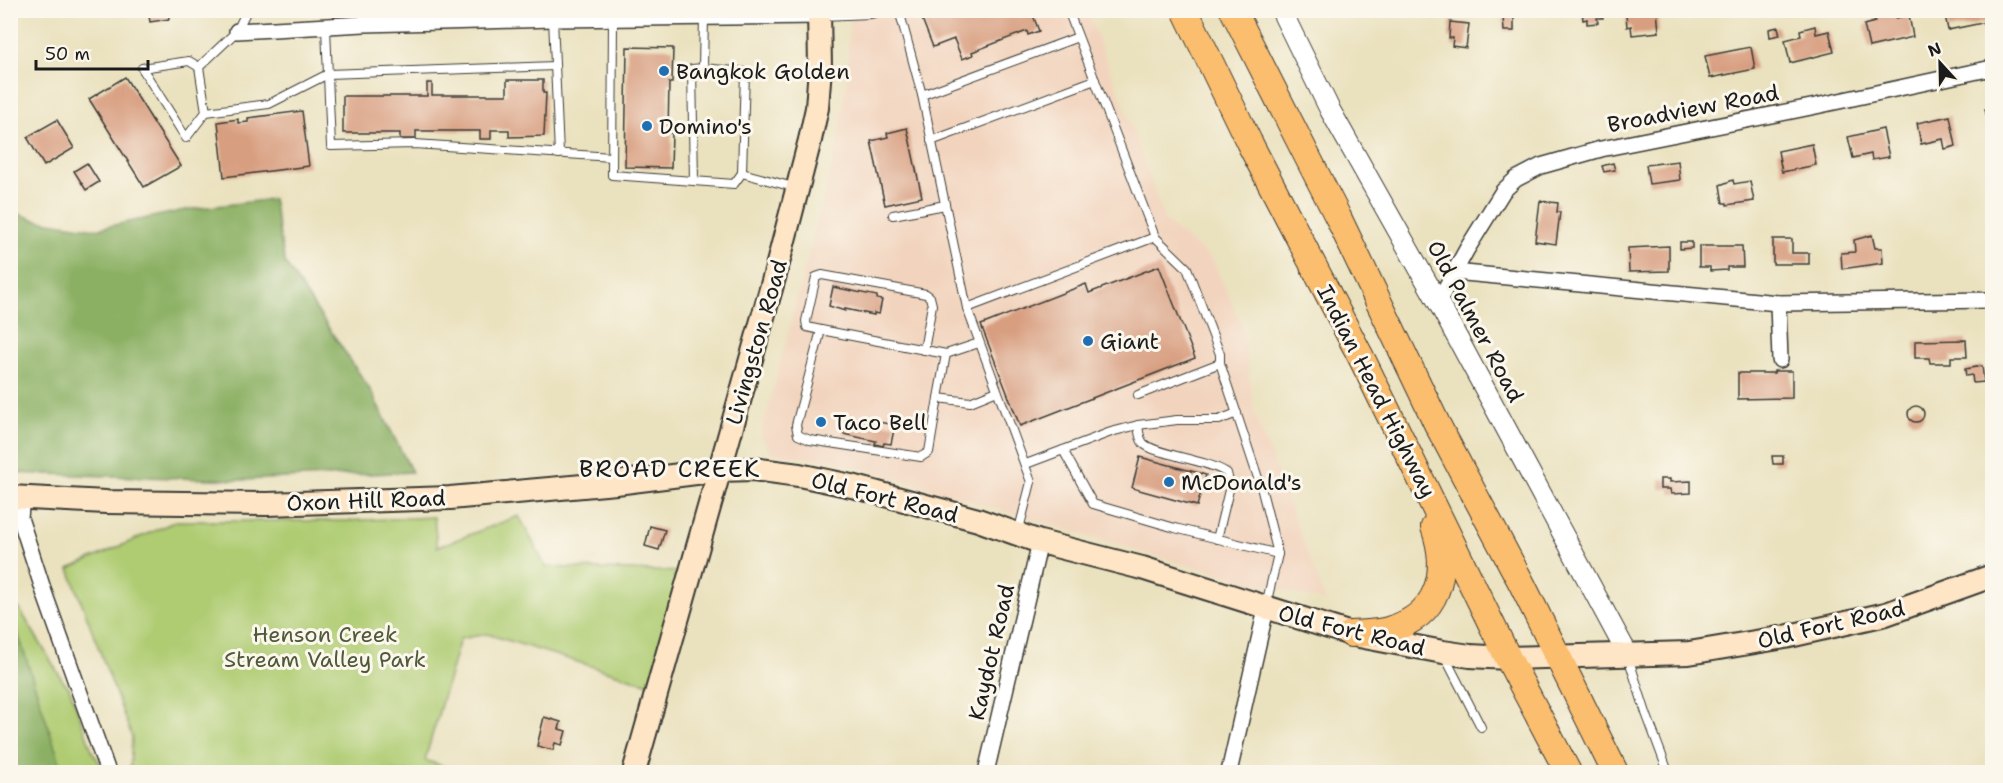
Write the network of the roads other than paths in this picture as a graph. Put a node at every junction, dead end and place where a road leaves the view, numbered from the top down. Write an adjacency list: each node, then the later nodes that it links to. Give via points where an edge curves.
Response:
1 (247, 10): 16 (lane)
2 (885, 10): 8 (lane, via 871,14)
3 (899, 10): 24 (lane)
4 (1068, 10): 17 (lane)
5 (1185, 10): 53 (highway, Indian Head Highway)
6 (1233, 10): 66 (highway, Indian Head Highway, via 1437,424)
7 (1281, 10): 37 (street, Old Palmer Road, via 1330,110)
8 (820, 13): 9 (street); 31 (main road, Livingston Road, via 817,108)
9 (741, 14): 12 (street)
10 (513, 16): 11 (street); 13 (street)
11 (364, 17): 15 (street)
12 (704, 18): 14 (street); 20 (lane)
13 (553, 19): 14 (street); 18 (lane)
14 (613, 19): 28 (lane)
15 (326, 28): 16 (street); 22 (lane)
16 (237, 31): 19 (lane)
17 (1078, 37): 23 (lane); 24 (lane)
18 (555, 66): 22 (lane); 27 (lane)
19 (199, 67): 25 (lane); 25 (lane, via 189,61 142,68 186,138)
20 (703, 68): 29 (lane, via 745,72); 30 (lane, via 692,69)
21 (1992, 68): 35 (street, Broadview Road, via 1601,149 1541,166 1503,191)
22 (328, 74): 25 (lane, via 269,104); 27 (lane, via 331,146 415,144)
23 (1095, 80): 26 (lane); 34 (lane)
24 (922, 95): 26 (lane)
25 (206, 112)
26 (931, 141): 32 (lane)
27 (560, 154): 28 (lane)
28 (612, 157): 30 (lane, via 612,175)
29 (742, 173): 30 (lane, via 734,184); 31 (lane)
30 (694, 181)
31 (798, 189): 54 (main road, Livingston Road)
32 (945, 205): 33 (lane); 39 (lane)
33 (893, 215)
34 (1155, 237): 39 (lane); 45 (lane, via 1187,268)
35 (1454, 272): 37 (street, Broadview Road); 38 (street)
36 (1992, 300): 38 (street)
37 (1438, 302): 64 (street, Old Palmer Road)
38 (1778, 303): 44 (street)
39 (967, 308): 41 (lane)
40 (821, 330): 42 (lane); 42 (lane, via 807,327 806,321 816,277 926,294 932,305); 48 (lane, via 796,425 798,435 921,457 929,452)
41 (979, 343): 43 (lane); 46 (lane)
42 (924, 350): 43 (lane)
43 (946, 354): 48 (lane)
44 (1780, 360)
45 (1220, 363): 47 (lane); 49 (lane)
46 (997, 391): 48 (lane, via 970,402); 52 (lane)
47 (1138, 395)
48 (938, 398)
49 (1237, 413): 50 (lane, via 1219,420); 59 (lane)
50 (1138, 425): 51 (lane); 57 (lane, via 1142,442 1150,448 1227,473 1230,486)
51 (1063, 450): 52 (lane); 57 (lane, via 1093,504)
52 (1026, 464): 56 (lane, via 1031,482)
53 (1413, 464): 62 (highway, via 1438,536 1440,580 1432,600 1419,614 1388,630); 65 (highway, Indian Head Highway)
54 (720, 470): 55 (main road, Oxon Hill Road, via 450,498 267,504); 56 (main road, Old Fort Road, via 753,469 811,477 978,520); 69 (main road, Livingston Road)
55 (16, 497): 68 (street, via 42,586)
56 (1017, 534): 58 (main road, Old Fort Road)
57 (1216, 539): 59 (lane)
58 (1040, 542): 61 (main road, Old Fort Road, via 1142,568); 70 (street, Kaydot Road)
59 (1278, 554): 61 (lane)
60 (1992, 576): 64 (main road, Old Fort Road, via 1886,614 1785,637 1689,653)
61 (1266, 609): 62 (main road, Old Fort Road); 71 (street)
62 (1351, 634): 63 (main road, Old Fort Road)
63 (1443, 652): 65 (main road, Old Fort Road); 67 (lane)
64 (1628, 655): 66 (main road, Old Fort Road); 74 (lane)
65 (1508, 658): 66 (main road, Old Fort Road); 72 (highway, Indian Head Highway)
66 (1558, 658): 73 (highway, Indian Head Highway)
67 (1481, 727)
68 (108, 772)
69 (634, 772)
70 (986, 772)
71 (1229, 772)
72 (1568, 772)
73 (1615, 772)
74 (1668, 772)

